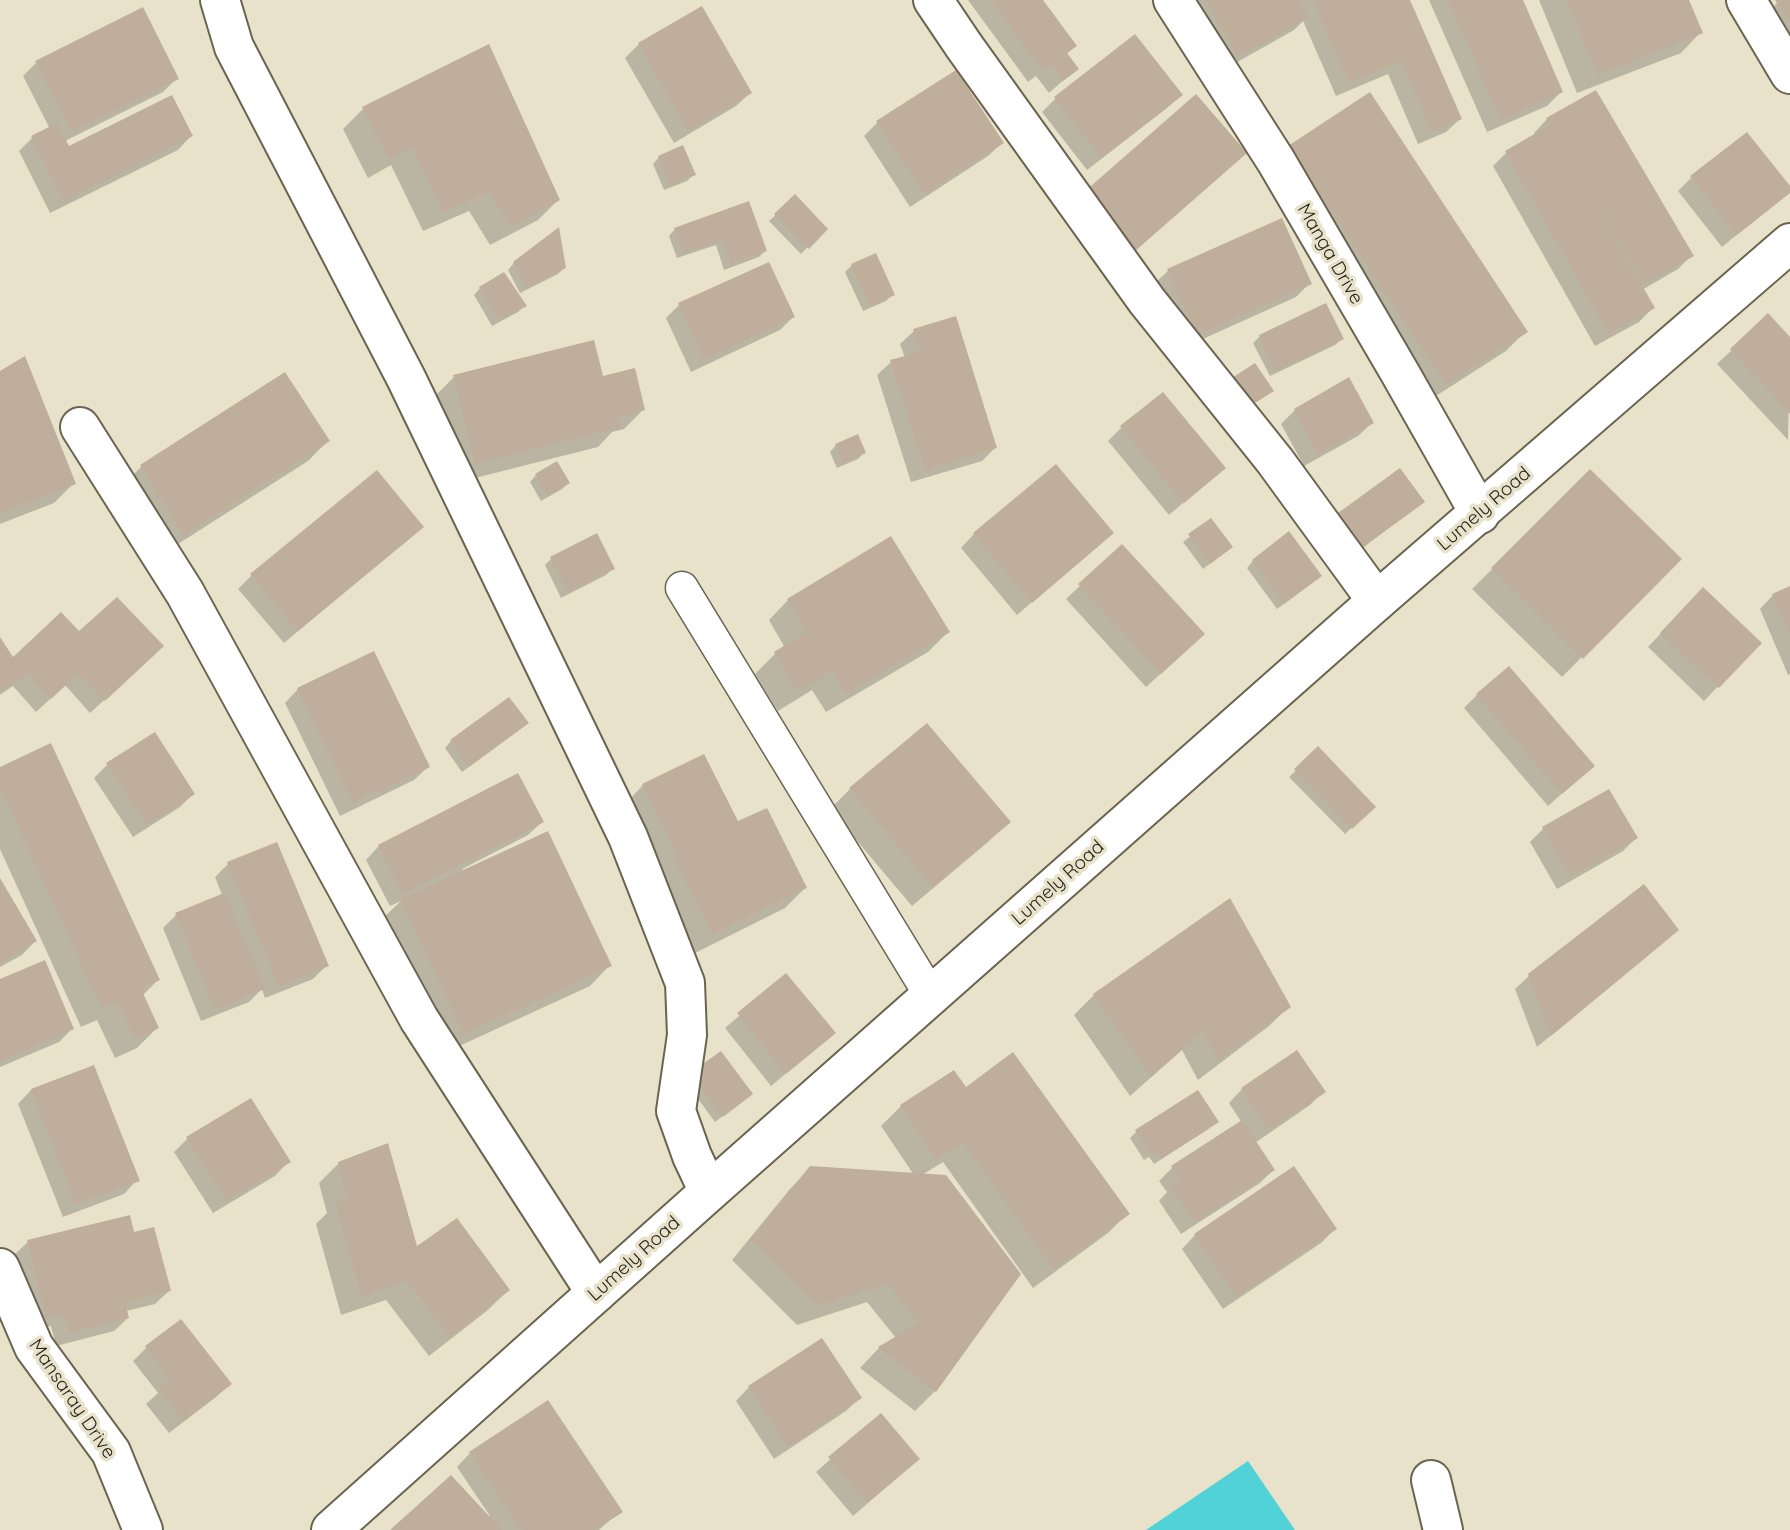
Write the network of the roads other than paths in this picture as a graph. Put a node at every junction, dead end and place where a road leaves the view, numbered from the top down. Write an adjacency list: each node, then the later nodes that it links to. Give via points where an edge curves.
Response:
1 (220, 0): 12 (street, via 234,47 406,378 628,838 685,983 687,1035 676,1111)
2 (933, 0): 10 (street, via 1147,301 1275,461)
3 (1172, 0): 8 (street, Manga Drive, via 1276,161)
4 (1746, 0): 5 (street)
5 (1790, 74)
6 (1790, 243): 8 (street, Lumely Road)
7 (80, 427): 14 (street, via 185,593 419,1019)
8 (1480, 514): 10 (street, Lumely Road)
9 (682, 588): 11 (lane)
10 (1377, 601): 11 (street, Lumely Road)
11 (931, 996): 12 (street, Lumely Road)
12 (709, 1192): 14 (street, Lumely Road)
13 (0, 1268): 16 (street, Mansaray Drive, via 34,1347 111,1452)
14 (596, 1293): 17 (street, Lumely Road)
15 (1431, 1480): 18 (street)
16 (143, 1530)
17 (331, 1530)
18 (1443, 1530)

